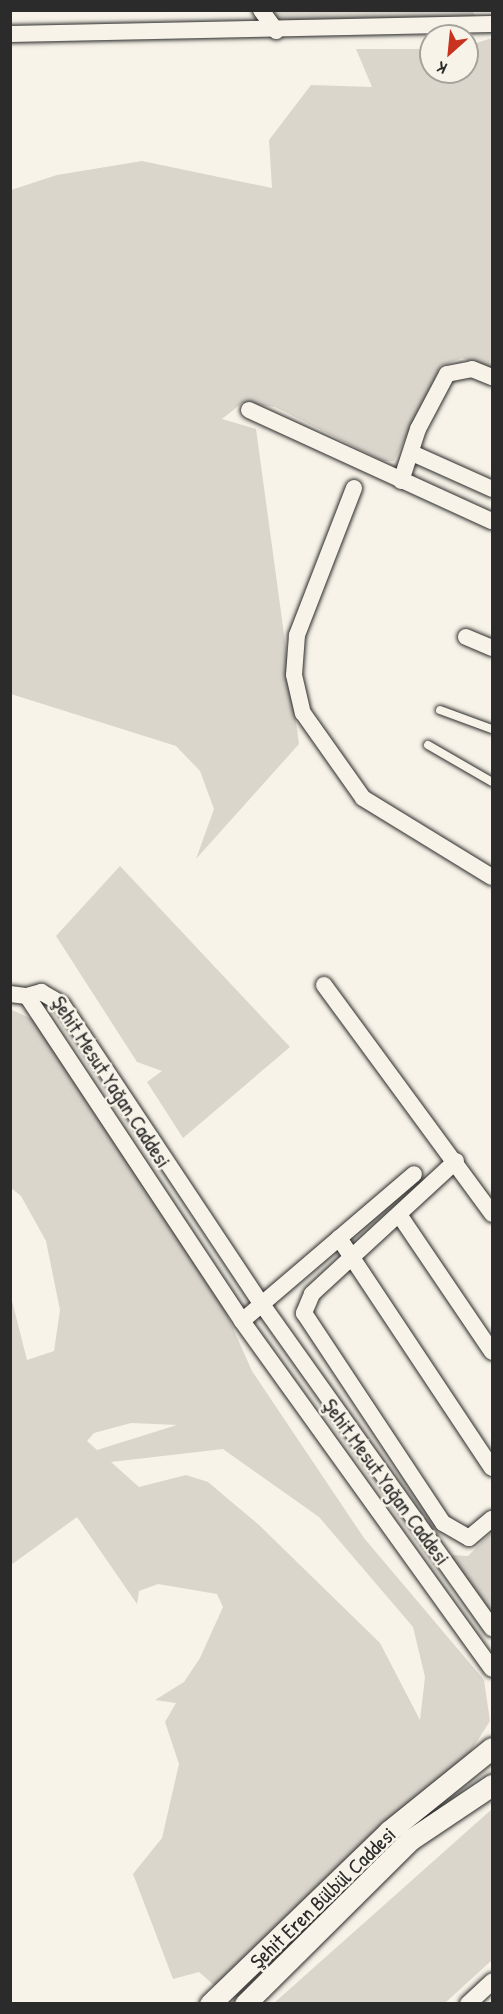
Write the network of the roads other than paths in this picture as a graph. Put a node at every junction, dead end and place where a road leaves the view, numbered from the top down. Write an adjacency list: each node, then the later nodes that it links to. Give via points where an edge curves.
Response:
1 (261, 10): 4 (street)
2 (485, 10): 3 (street)
3 (492, 24): 4 (street)
4 (276, 31): 5 (street)
5 (10, 34)
6 (492, 377): 8 (street, via 472,369 447,374 434,393)
7 (249, 410): 9 (street)
8 (412, 453): 9 (street); 11 (street)
9 (401, 481): 12 (street)
10 (354, 488): 19 (street, via 297,635 294,664 300,704 336,765 363,798)
11 (492, 489)
12 (492, 521)
13 (466, 637): 14 (street)
14 (492, 648)
15 (440, 710): 16 (lane)
16 (492, 729)
17 (428, 745): 18 (lane)
18 (492, 782)
19 (492, 877)
20 (324, 985): 22 (street)
21 (19, 995): 28 (street, Şehit Mesut Yağan Caddesi, via 41,992 62,1004); 29 (street, Şehit Mesut Yağan Caddesi)
22 (456, 1161): 24 (street); 25 (street)
23 (414, 1174): 26 (street)
24 (492, 1214)
25 (400, 1216): 27 (street); 30 (street)
26 (339, 1238): 27 (street); 28 (street)
27 (350, 1260): 31 (street); 32 (street, via 310,1297 306,1323 443,1523 461,1537 471,1538)
28 (261, 1303): 29 (street); 33 (street, Şehit Mesut Yağan Caddesi)
29 (242, 1321): 34 (street, Şehit Mesut Yağan Caddesi)
30 (492, 1352)
31 (492, 1468)
32 (492, 1519)
33 (492, 1629)
34 (492, 1669)
35 (492, 1748): 38 (street, Şehit Eren Bülbül Caddesi, via 390,1831)
36 (492, 1785): 39 (street, Şehit Eren Bülbül Caddesi, via 410,1840)
37 (492, 1982): 40 (street)
38 (210, 2004)
39 (245, 2004)
40 (468, 2004)

